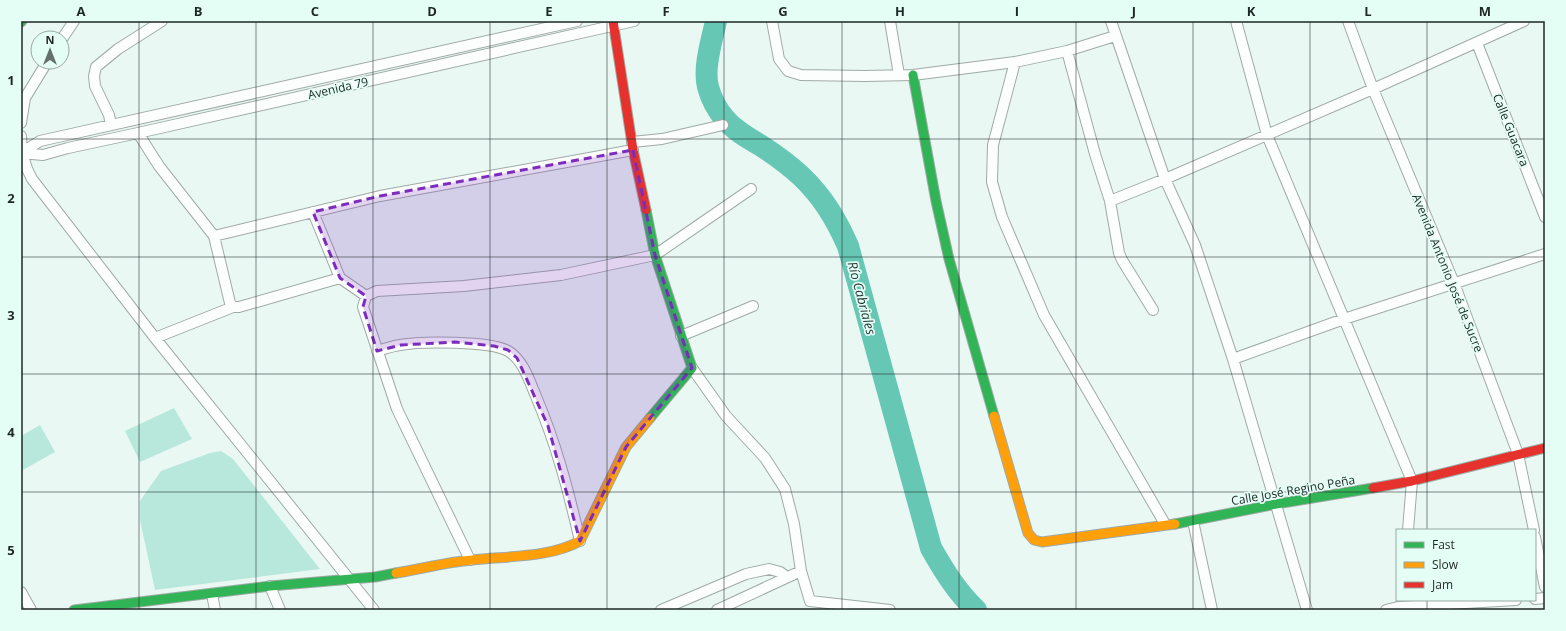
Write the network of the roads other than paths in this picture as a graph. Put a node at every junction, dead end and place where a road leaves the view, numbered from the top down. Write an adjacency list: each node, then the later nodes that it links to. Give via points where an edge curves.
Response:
1 (74, 21): 12 (street)
2 (162, 21): 22 (street, via 118,49 96,67 95,86)
3 (577, 21): 22 (street, Avenida 79)
4 (634, 21): 11 (street, Avenida 79)
5 (772, 21): 18 (street, via 779,59 788,71 801,74)
6 (890, 21): 18 (street)
7 (1112, 21): 13 (street)
8 (1236, 21): 25 (street)
9 (1348, 21): 20 (street, Avenida Antonio José de Sucre)
10 (1524, 21): 14 (street)
11 (614, 24): 24 (street, Avenida 79); 27 (street)
12 (68, 30)
13 (1115, 36): 15 (street); 29 (street)
14 (1476, 43): 20 (street); 33 (street, Calle Guacara)
15 (1068, 51): 16 (street); 31 (street)
16 (1015, 62): 19 (street); 54 (street, via 993,144 992,182 1002,217 1044,315)
17 (42, 70): 21 (street, via 25,98)
18 (899, 75): 19 (street)
19 (913, 75): 54 (street, Calle José Regino Peña, via 951,267 1028,533 1034,540 1042,542)
20 (1373, 89): 25 (street); 38 (street, Avenida Antonio José de Sucre)
21 (21, 123)
22 (111, 125): 28 (street, Avenida 79, via 40,141)
23 (723, 125): 27 (street)
24 (138, 133): 28 (street, Avenida 79, via 43,156); 34 (street, via 159,166)
25 (1267, 135): 29 (street); 43 (street)
26 (21, 136): 28 (street)
27 (632, 146): 32 (street, via 380,196); 36 (street)
28 (21, 153): 45 (street, via 32,179)
29 (1165, 179): 31 (street); 47 (street, via 1195,245)
30 (751, 189): 36 (street)
31 (1110, 201): 42 (street, via 1119,253)
32 (313, 212): 34 (street); 37 (street)
33 (1545, 217)
34 (214, 236): 41 (street)
35 (1545, 254): 38 (street)
36 (656, 255): 39 (street, via 561,276 464,286 377,291); 44 (street)
37 (340, 278): 39 (street); 41 (street)
38 (1454, 283): 43 (street); 50 (street, Avenida Antonio José de Sucre)
39 (366, 296): 46 (street, via 363,307)
40 (752, 306): 44 (street)
41 (233, 307): 45 (street)
42 (1153, 310)
43 (1344, 319): 47 (street); 51 (street)
44 (681, 336): 48 (street)
45 (155, 338): 62 (street)
46 (377, 350): 57 (street, via 401,345 455,342 494,346 508,350 517,358 548,426 565,478); 59 (street, via 397,409)
47 (1233, 359): 52 (street)
48 (692, 368): 57 (street, via 626,448); 60 (street, via 726,416 764,458 785,489 794,524)
49 (1545, 448): 50 (street, Calle José Regino Peña)
50 (1518, 454): 51 (street, Calle José Regino Peña); 56 (street, Avenida Antonio José de Sucre)
51 (1412, 482): 52 (street, Calle José Regino Peña); 55 (street)
52 (1276, 504): 53 (street, Calle José Regino Peña); 79 (street)
53 (1193, 521): 54 (street, Calle José Regino Peña); 78 (street)
54 (1165, 524)
55 (1408, 529)
56 (1534, 529)
57 (580, 541): 59 (street, via 568,548 554,551)
58 (1536, 542): 64 (street)
59 (470, 560): 62 (street)
60 (801, 571): 61 (street); 68 (street)
61 (787, 577): 75 (street, via 769,568 746,574); 76 (street)
62 (349, 580): 63 (street); 74 (street)
63 (270, 586): 66 (street); 73 (street)
64 (1545, 587)
65 (21, 592): 70 (street)
66 (212, 594): 71 (street); 72 (street)
67 (1496, 601): 69 (street)
68 (811, 606): 77 (street)
69 (1398, 606): 80 (street)
70 (31, 610)
71 (74, 610)
72 (215, 610)
73 (280, 610)
74 (374, 610)
75 (661, 610)
76 (717, 610)
77 (890, 610)
78 (1212, 610)
79 (1307, 610)
80 (1386, 610)

